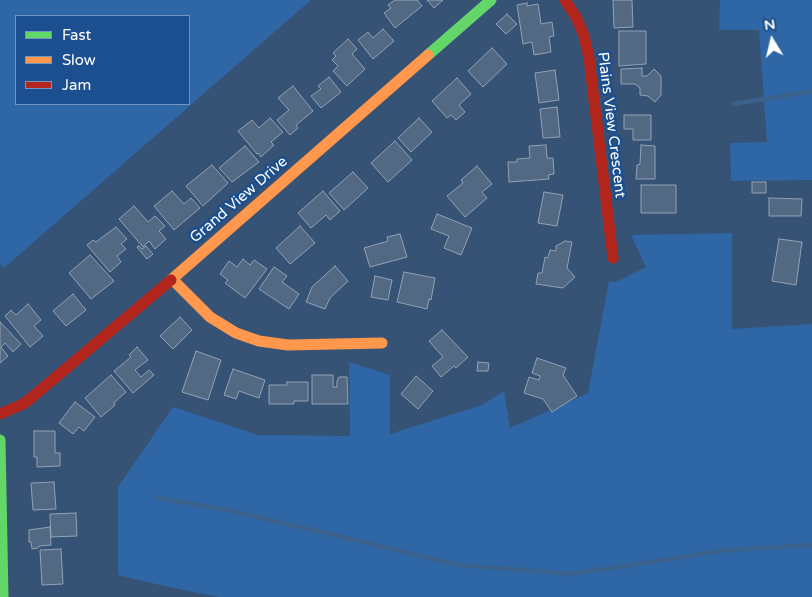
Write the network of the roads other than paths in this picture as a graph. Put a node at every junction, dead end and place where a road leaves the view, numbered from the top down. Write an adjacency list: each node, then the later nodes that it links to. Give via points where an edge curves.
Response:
1 (491, 0): 4 (street, Grand View Drive)
2 (565, 0): 3 (street, Plains View Crescent, via 584,36 589,58)
3 (613, 258)
4 (172, 279): 5 (street, via 210,317 236,333 259,341 288,345); 6 (street, Grand View Drive, via 31,398)
5 (382, 343)
6 (0, 414)
7 (0, 440): 8 (street)
8 (4, 597)

